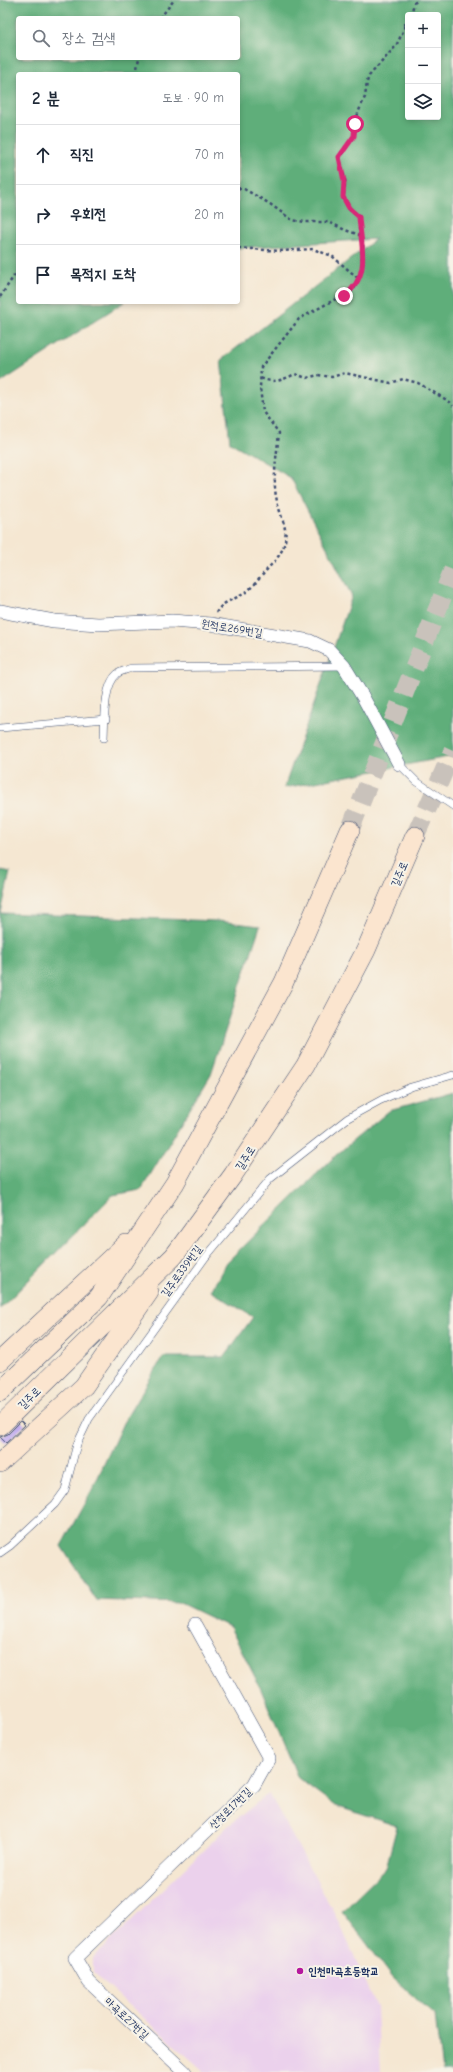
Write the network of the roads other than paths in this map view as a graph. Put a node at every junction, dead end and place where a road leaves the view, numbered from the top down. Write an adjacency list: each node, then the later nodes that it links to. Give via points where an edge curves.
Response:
1 (0, 611): 2 (street, 원적로269번길, via 54,621 98,624 172,621 210,624 310,641 329,650)
2 (344, 666): 3 (lane, via 131,668 118,673 110,681); 6 (street, 원적로269번길)
3 (106, 719): 4 (lane); 5 (lane)
4 (0, 728)
5 (104, 738)
6 (399, 764): 7 (lane, via 416,781)
7 (453, 806)
8 (350, 830): 11 (main road, via 284,982 175,1183)
9 (415, 836): 12 (main road, 길주로, via 366,950 306,1065 233,1176)
10 (453, 1075): 17 (lane, 길주로339번길, via 411,1087 348,1118 270,1179 205,1258 89,1419 78,1444 65,1490 55,1504)
11 (149, 1223): 13 (main road); 14 (main road, via 99,1297)
12 (174, 1256): 15 (main road, 길주로); 16 (main road, via 84,1386)
13 (0, 1361)
14 (0, 1392)
15 (0, 1426)
16 (0, 1463)
17 (0, 1553)
18 (195, 1625): 19 (street, 산청로17번길, via 269,1758 254,1785)
19 (75, 1958): 20 (street, 마곡로27번길, via 89,1982)
20 (185, 2072)

